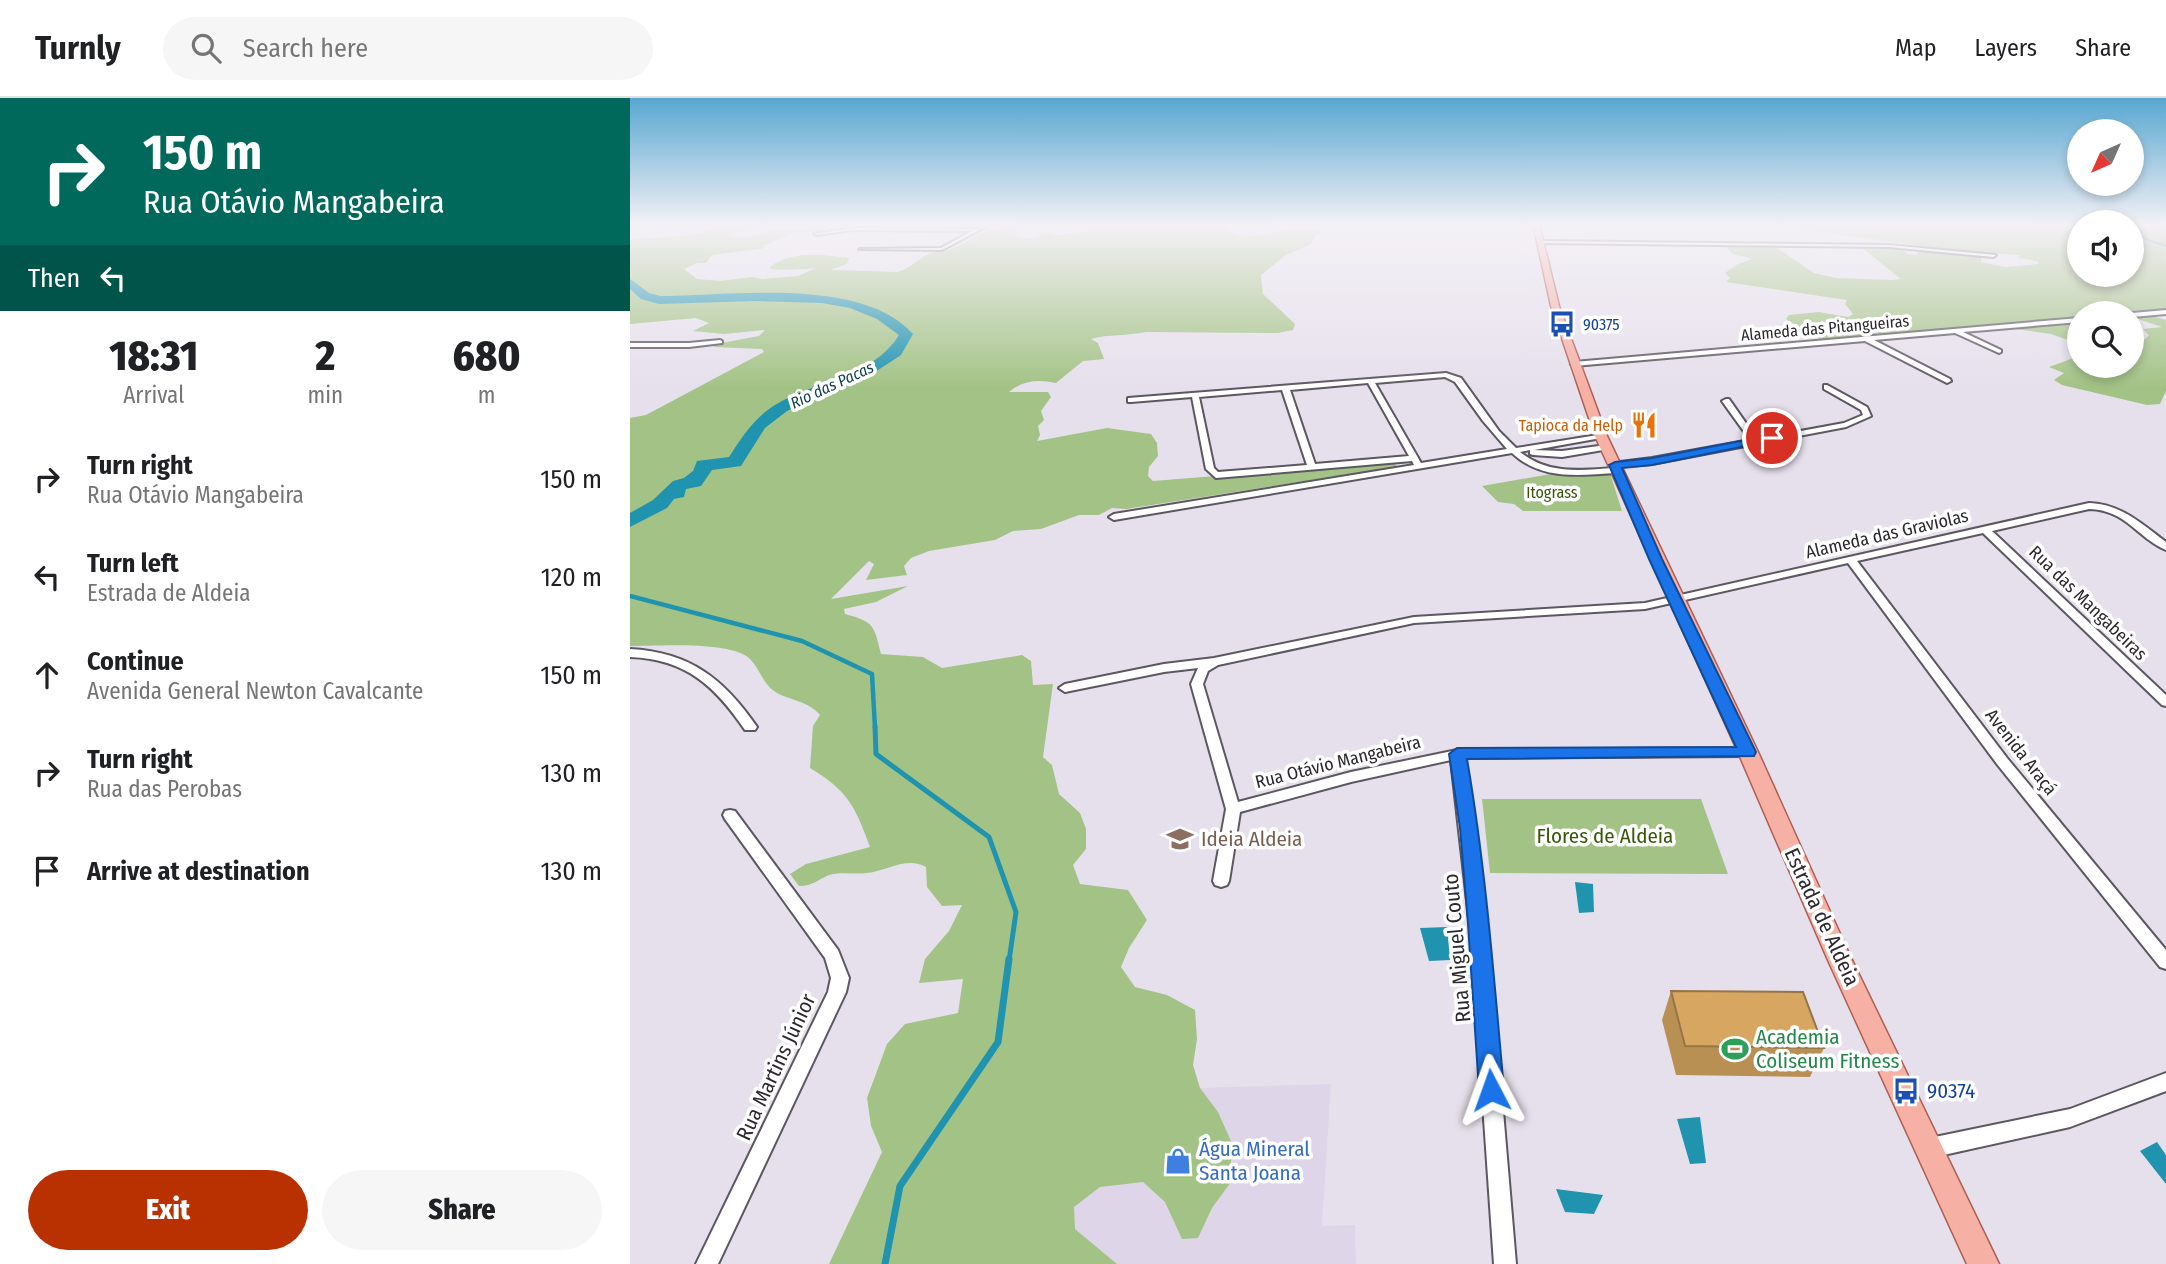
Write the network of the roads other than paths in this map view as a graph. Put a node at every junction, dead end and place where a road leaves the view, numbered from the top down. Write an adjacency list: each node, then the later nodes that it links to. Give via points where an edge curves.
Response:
1 (1549, 278): 10 (main road, Estrada de Aldeia)
2 (2166, 312): 3 (street)
3 (2144, 314)
4 (2067, 321): 5 (street, Alameda das Pitangueiras)
5 (1954, 331): 6 (street, Alameda das Pitangueiras); 9 (street)
6 (1865, 338): 10 (street, Alameda das Pitangueiras); 12 (street)
7 (720, 342): 8 (street)
8 (630, 345)
9 (1999, 351)
10 (1574, 365): 19 (main road, Estrada de Aldeia)
11 (1370, 381): 13 (street); 20 (street, via 1439,375 1455,378); 21 (street)
12 (1947, 381)
13 (1285, 387): 15 (street); 23 (street)
14 (1827, 387): 18 (street, via 1864,409 1867,416 1846,425)
15 (1195, 395): 16 (street); 23 (street, via 1213,473 1229,476)
16 (1131, 400)
17 (1726, 401): 18 (street)
18 (1754, 441): 24 (street)
19 (1603, 442): 20 (street, via 1554,455); 24 (main road, Estrada de Aldeia)
20 (1513, 452): 21 (street); 24 (street, via 1546,470)
21 (1416, 462): 22 (street)
22 (1401, 464): 23 (street); 26 (street)
23 (1312, 467)
24 (1616, 468): 30 (main road, Estrada de Aldeia)
25 (2105, 506): 27 (street, Alameda das Graviolas); 28 (street)
26 (1114, 517)
27 (1986, 530): 29 (street, Alameda das Graviolas); 34 (street, Rua das Mangabeiras)
28 (2166, 547)
29 (1852, 561): 30 (street, Alameda das Graviolas); 41 (street, Avenida Araçá, via 2030,797)
30 (1676, 600): 32 (street, Alameda das Graviolas, via 1632,608 1414,620); 36 (main road, Estrada de Aldeia)
31 (630, 653): 35 (street, via 689,664 716,686)
32 (1214, 662): 33 (street, Alameda das Graviolas); 38 (street, via 1198,677 1198,692)
33 (1065, 688)
34 (2166, 702)
35 (750, 727)
36 (1748, 752): 37 (street, Rua Otávio Mangabeira); 43 (main road, Estrada de Aldeia)
37 (1457, 754): 38 (street, Rua Otávio Mangabeira); 45 (street, Rua Miguel Couto, via 1479,924)
38 (1233, 809): 40 (street)
39 (730, 815): 44 (street, Rua Martins Júnior, via 832,955 840,978)
40 (1222, 881)
41 (2166, 962)
42 (2166, 1082): 43 (street, via 2070,1118)
43 (1930, 1148): 46 (main road, Estrada de Aldeia)
44 (707, 1264)
45 (1505, 1264)
46 (1983, 1264)

